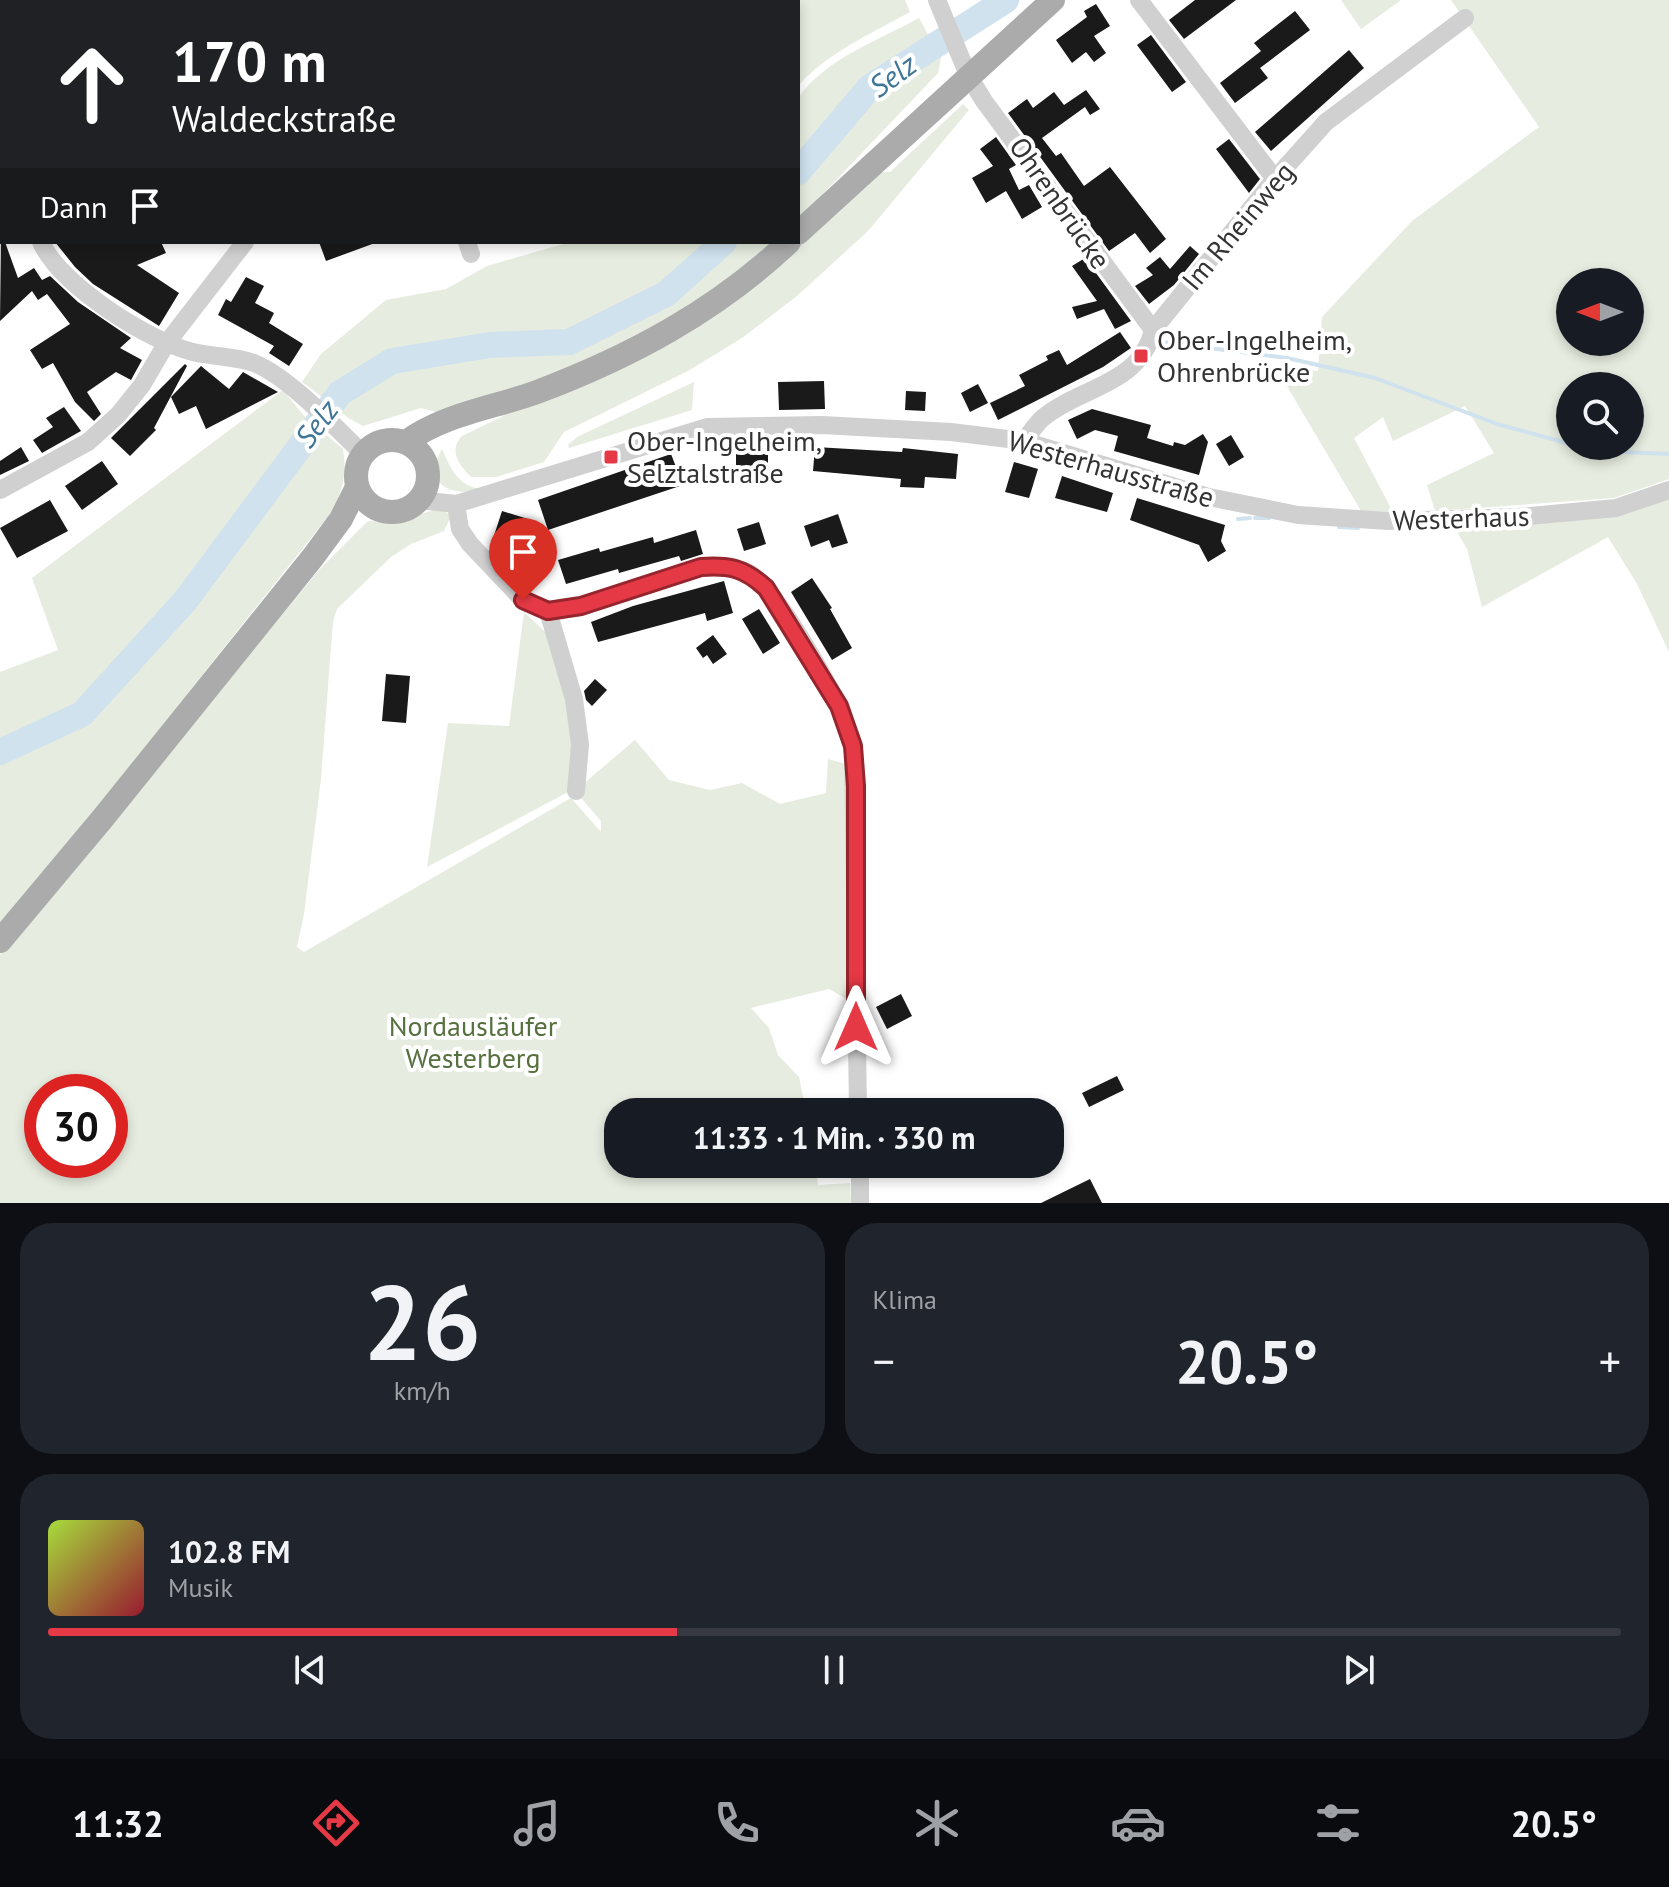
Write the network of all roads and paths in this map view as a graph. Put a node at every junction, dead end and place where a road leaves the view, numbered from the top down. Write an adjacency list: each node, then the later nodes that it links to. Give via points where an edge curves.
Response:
1 (1053, 0): 6 (main road)
2 (1163, 0): 4 (street)
3 (939, 5): 6 (street, Ohrenbrücke)
4 (1143, 6): 7 (street)
5 (1465, 18): 7 (street, Im Rheinweg, via 1326,122)
6 (968, 75): 8 (main road); 12 (street, Ohrenbrücke)
7 (1275, 179): 12 (street, Im Rheinweg)
8 (800, 231)
9 (42, 244): 13 (street, via 58,266 107,310)
10 (243, 244): 13 (street)
11 (787, 244): 14 (main road, via 730,291 666,333)
12 (1153, 330): 15 (street, Im Rheinweg, via 1141,356 1124,373 1044,417)
13 (166, 344): 17 (street, via 254,363); 20 (street, via 142,385 88,442)
14 (532, 394): 16 (main road, via 436,424); 18 (main road, via 443,438)
15 (1024, 441): 22 (street, Westerhausstraße, via 822,425 707,427); 24 (street, Westerhausstraße)
16 (406, 442): 17 (main road, via 382,441); 18 (main road, via 419,452)
17 (363, 454): 19 (main road, via 356,470)
18 (424, 483): 22 (street); 23 (main road, via 401,511)
19 (357, 487): 23 (main road); 25 (main road)
20 (0, 490)
21 (1669, 490): 24 (street, Westerhaus, via 1616,508 1519,517 1388,521)
22 (456, 504): 26 (street, via 460,529 476,551 523,600)
23 (373, 507): 25 (main road)
24 (1251, 507)
25 (313, 557): 28 (main road)
26 (548, 611): 27 (street, via 574,699 580,745); 29 (street, via 720,566 750,573 766,588 814,663 839,706 853,746)
27 (576, 791)
28 (0, 941)
29 (858, 1098)
30 (860, 1178): 31 (street)
31 (860, 1203)

